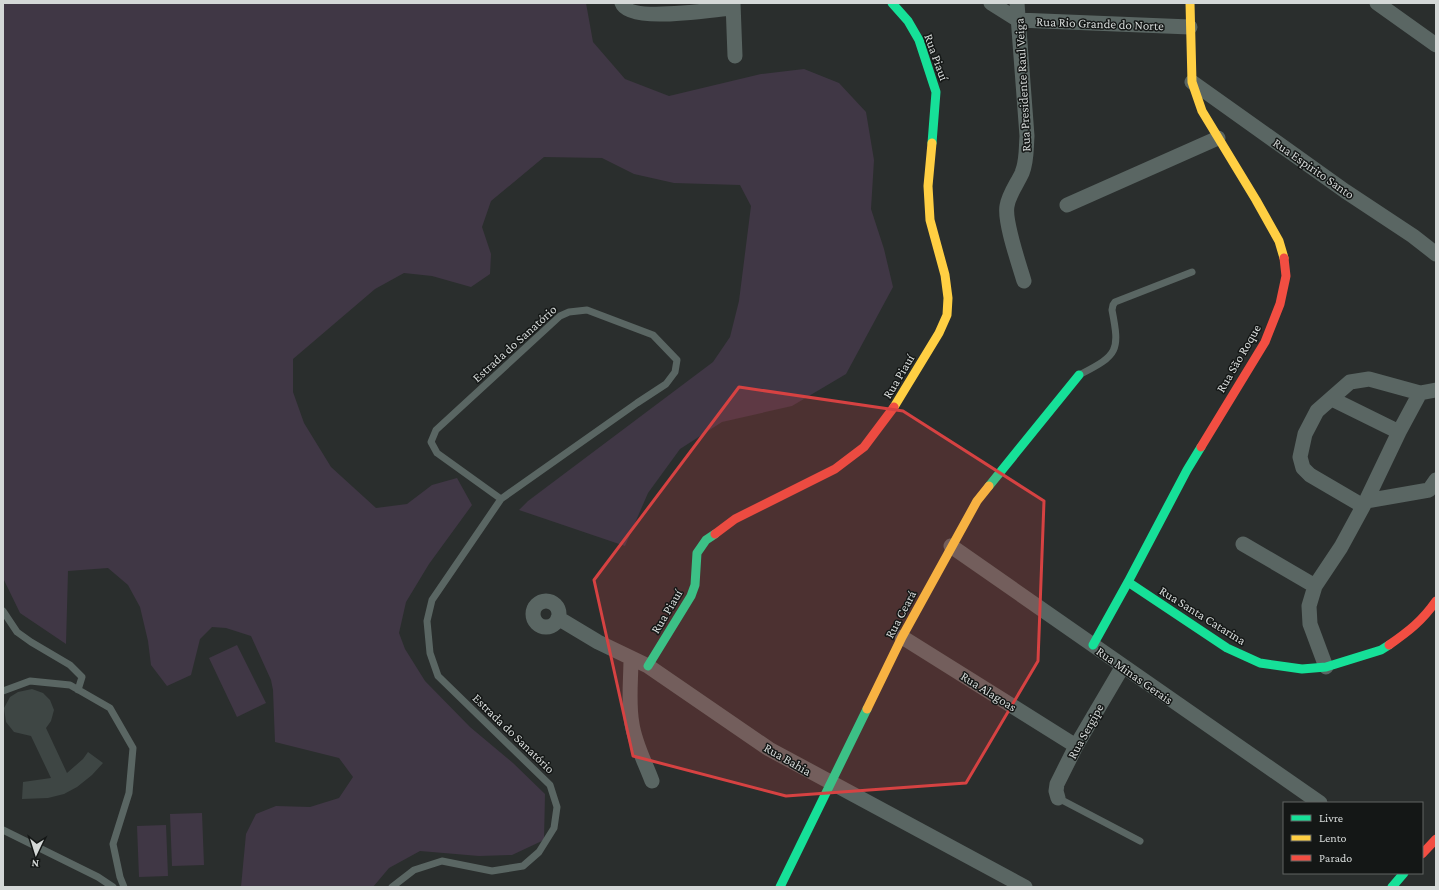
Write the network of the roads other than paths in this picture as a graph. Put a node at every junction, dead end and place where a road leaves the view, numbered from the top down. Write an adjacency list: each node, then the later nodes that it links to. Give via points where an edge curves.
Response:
1 (622, 3): 7 (street, via 631,12 653,14 677,14)
2 (892, 3): 36 (street, Rua Piauí, via 920,40 936,92 928,186 930,220 945,275 947,315 939,333 892,410 864,447 835,469 735,519 706,540 697,553 696,585 691,596)
3 (991, 3): 8 (street, Rua Rio Grande do Norte)
4 (1017, 3): 8 (street, Rua Presidente Raul Veiga)
5 (1190, 3): 9 (street, Rua São Roque)
6 (1377, 3): 10 (street)
7 (733, 5): 11 (street)
8 (1018, 20): 9 (street, Rua Rio Grande do Norte); 17 (street, Rua Presidente Raul Veiga, via 1026,157 1006,208 1007,221)
9 (1190, 27): 12 (street, Rua São Roque)
10 (1436, 45)
11 (735, 56)
12 (1192, 82): 13 (street, Rua São Roque, via 1202,111); 15 (street, Rua Espirito Santo)
13 (1218, 138): 14 (street); 28 (street, Rua São Roque, via 1279,241 1286,276 1280,304 1265,342 1187,470)
14 (1067, 205)
15 (1436, 254)
16 (1192, 272): 18 (lane, via 1115,302 1112,310 1117,339 1115,349 1108,359)
17 (1024, 281)
18 (1079, 375): 27 (street, Rua Ceará, via 977,501)
19 (1436, 390): 20 (street)
20 (1420, 393): 21 (street, via 1369,379 1350,382); 22 (street)
21 (1332, 399): 22 (street); 25 (street, via 1317,411 1305,434 1300,457 1303,468 1310,475)
22 (1398, 432): 25 (street)
23 (1434, 489): 25 (street)
24 (502, 499): 24 (lane, Estrada do Sanatório, via 437,453 431,442 436,430 560,316 587,310 653,335 677,360 676,372 666,384); 53 (lane, Estrada do Sanatório, via 432,600 427,621 430,653 438,676 550,785 557,807 554,828 539,852 523,866 492,871 442,861 414,870)
25 (1364, 504): 29 (street)
26 (1243, 544): 29 (street)
27 (951, 546): 33 (street, Rua Ceará); 34 (street, Rua Minas Gerais)
28 (1128, 582): 34 (street, Rua São Roque); 38 (street, Rua Santa Catarina, via 1226,648 1260,662 1302,669)
29 (1315, 586): 38 (street, via 1309,606 1310,624)
30 (1436, 601): 38 (street, Rua Santa Catarina, via 1426,616 1381,650)
31 (3, 611): 39 (lane, via 17,632 70,664 82,677)
32 (558, 618): 35 (street, Rua Bahia)
33 (902, 637): 41 (street, Rua Alagoas); 43 (street, Rua Ceará)
34 (1093, 646): 37 (street, Rua Minas Gerais)
35 (631, 658): 36 (street, Rua Bahia); 42 (street, via 632,724)
36 (648, 666): 43 (street, Rua Bahia, via 769,749)
37 (1123, 666): 41 (street, Rua Sergipe); 45 (street, Rua Minas Gerais)
38 (1326, 667)
39 (78, 690): 40 (lane, via 70,685 30,681); 52 (lane, via 110,708 133,748 129,793 113,844)
40 (3, 691)
41 (1076, 746): 44 (street, Rua Sergipe, via 1057,784)
42 (652, 780)
43 (831, 784): 54 (street, Rua Ceará); 55 (street, Rua Bahia)
44 (1058, 798): 48 (lane)
45 (1319, 802)
46 (3, 830): 51 (lane)
47 (1436, 839): 49 (street)
48 (1140, 840)
49 (1423, 853)
50 (1403, 874): 56 (street)
51 (113, 887)
52 (124, 887)
53 (392, 887)
54 (780, 887)
55 (1025, 887)
56 (1392, 887)

